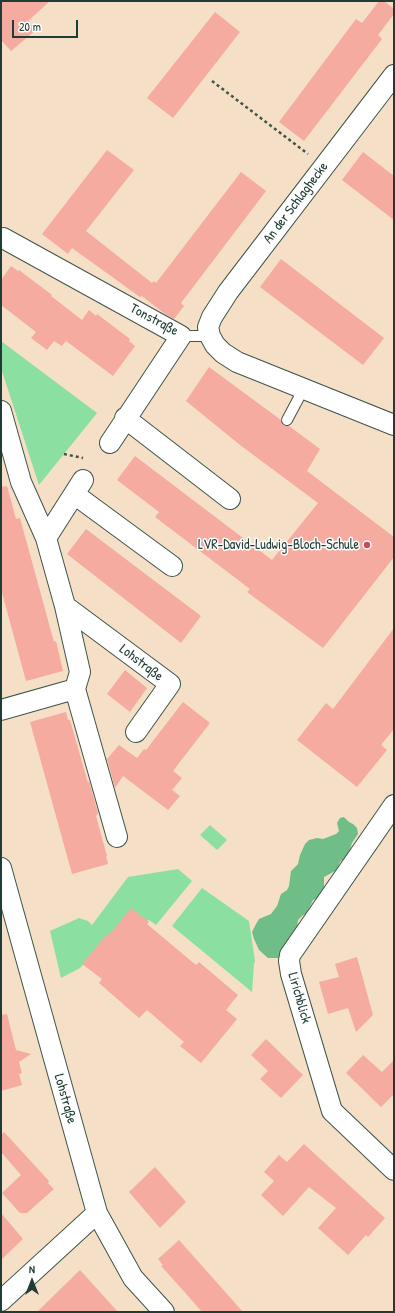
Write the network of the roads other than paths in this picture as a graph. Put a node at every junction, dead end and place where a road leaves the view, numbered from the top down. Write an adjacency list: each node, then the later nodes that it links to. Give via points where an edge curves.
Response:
1 (394, 75): 4 (street, An der Schlaghecke, via 218,307 208,327)
2 (3, 238): 3 (street, Tonstraße)
3 (181, 336): 4 (lane, Tonstraße); 7 (street)
4 (210, 336): 5 (street, via 223,353 237,362)
5 (304, 388): 8 (lane); 9 (street)
6 (1, 411): 12 (street, via 21,482)
7 (125, 418): 10 (street); 11 (street)
8 (287, 420)
9 (394, 425)
10 (110, 443)
11 (230, 499)
12 (46, 538): 13 (street, via 79,487); 14 (street)
13 (172, 566)
14 (65, 606): 15 (street, via 80,672); 17 (street, Lohstraße, via 170,684)
15 (75, 689): 16 (street); 19 (street)
16 (1, 710)
17 (136, 732)
18 (394, 805): 21 (street, Lirichblick, via 290,955 289,961 332,1111)
19 (117, 836)
20 (1, 868): 22 (street, Lohstraße)
21 (394, 1170)
22 (97, 1213): 23 (street); 24 (street, Lohstraße, via 133,1278)
23 (1, 1302)
24 (164, 1312)

